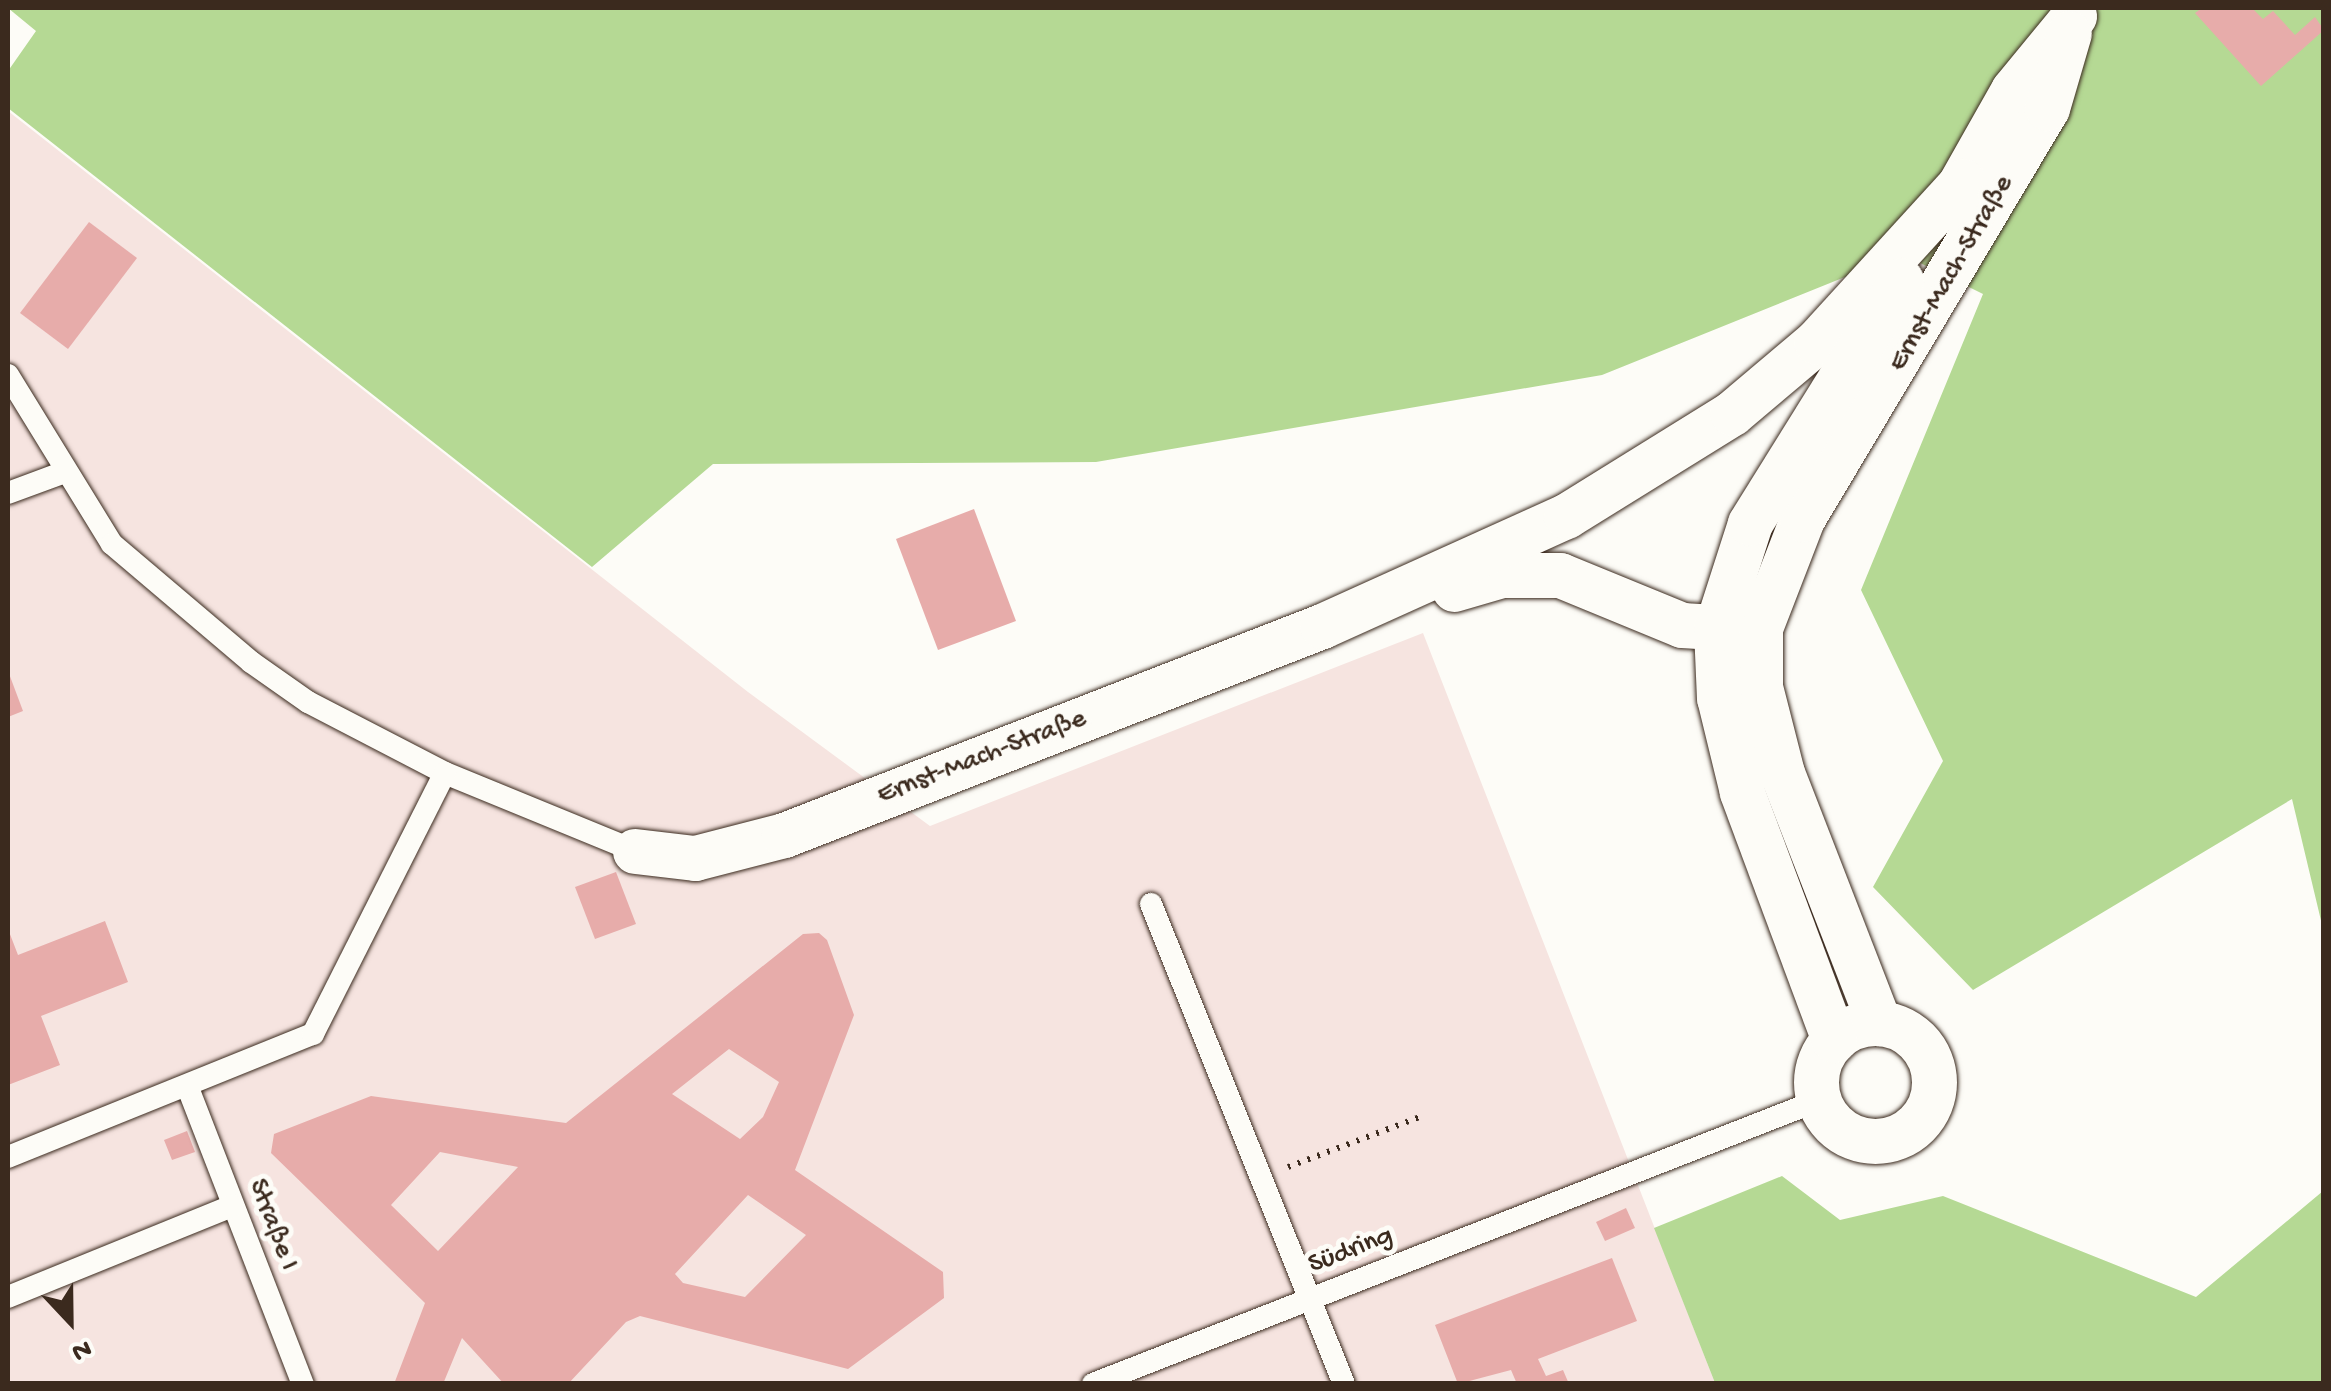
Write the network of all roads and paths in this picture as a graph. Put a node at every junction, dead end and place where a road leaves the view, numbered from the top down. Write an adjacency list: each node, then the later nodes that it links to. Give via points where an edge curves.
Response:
1 (2076, 12): 2 (street, Ernst-Mach-Straße, via 2013,90); 9 (street, Ernst-Mach-Straße, via 2048,108)
2 (1963, 182): 4 (street, Ernst-Mach-Straße, via 1816,342); 5 (street, Ernst-Mach-Straße)
3 (8, 375): 6 (lane)
4 (1732, 413): 5 (street, via 1765,434); 8 (street, Ernst-Mach-Straße)
5 (1788, 460): 9 (street); 12 (street, Ernst-Mach-Straße, via 1750,523)
6 (62, 473): 7 (lane); 13 (lane, via 112,544 250,662 308,702)
7 (8, 494)
8 (1566, 516): 10 (street, Ernst-Mach-Straße, via 1594,567); 11 (street, Ernst-Mach-Straße)
9 (1802, 519): 12 (street, Ernst-Mach-Straße)
10 (1622, 598): 11 (street, Ernst-Mach-Straße, via 1560,575 1502,575); 12 (street, Ernst-Mach-Straße, via 1682,625)
11 (1322, 626): 14 (street, Ernst-Mach-Straße, via 738,851 695,858)
12 (1738, 629): 16 (street, Ernst-Mach-Straße, via 1782,774); 17 (street, Ernst-Mach-Straße, via 1719,698 1742,792)
13 (445, 773): 14 (lane); 18 (lane, via 313,1034)
14 (635, 852)
15 (1151, 904): 22 (lane)
16 (1878, 1023): 17 (street); 19 (street, via 1910,1034 1930,1058 1933,1096 1926,1114 1896,1138 1859,1140 1828,1118)
17 (1834, 1040): 19 (street, via 1818,1068)
18 (188, 1088): 21 (lane); 23 (lane, Straße I)
19 (1818, 1100): 25 (lane, Südring)
20 (1422, 1116): 22 (path)
21 (8, 1157)
22 (1261, 1178): 25 (lane)
23 (232, 1206): 24 (lane); 26 (lane, Straße I)
24 (8, 1296)
25 (1310, 1299): 27 (lane, Südring); 28 (lane)
26 (303, 1384)
27 (1093, 1384)
28 (1344, 1384)

